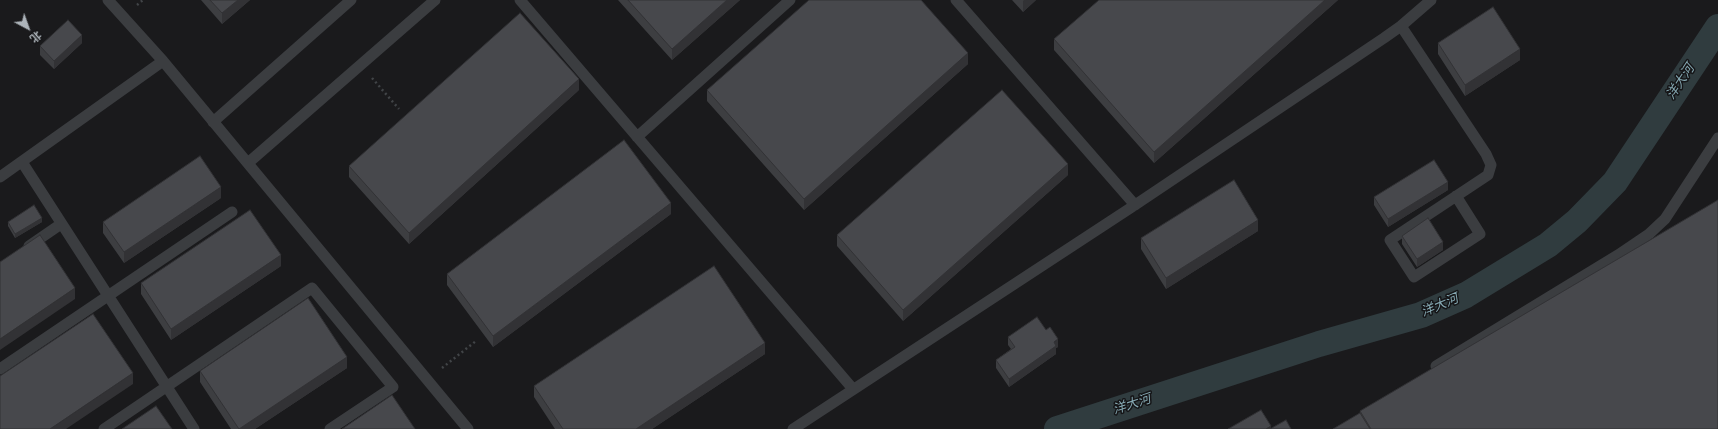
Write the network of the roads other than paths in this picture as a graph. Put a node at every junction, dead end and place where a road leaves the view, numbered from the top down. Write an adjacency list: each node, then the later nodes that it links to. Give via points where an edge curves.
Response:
1 (108, 0): 9 (lane)
2 (351, 0): 10 (lane)
3 (435, 0): 14 (lane)
4 (520, 0): 11 (lane)
5 (790, 0): 11 (lane)
6 (956, 0): 17 (lane)
7 (1431, 0): 8 (lane)
8 (1401, 26): 16 (lane, via 1491,165 1488,175); 17 (lane)
9 (163, 61): 10 (lane); 13 (lane)
10 (213, 122): 14 (lane)
11 (638, 137): 25 (lane)
12 (1718, 138): 23 (lane, via 1665,219 1649,234)
13 (22, 162): 15 (lane); 19 (lane)
14 (248, 163): 29 (lane)
15 (0, 177)
16 (1456, 196): 16 (lane, via 1390,240 1414,277 1480,234)
17 (1135, 205): 25 (lane)
18 (232, 212): 21 (lane)
19 (61, 224): 20 (lane); 21 (lane)
20 (18, 253)
21 (108, 296): 22 (lane); 24 (lane)
22 (0, 369)
23 (1425, 373)
24 (167, 386): 26 (lane); 27 (lane); 28 (lane, via 312,288 392,387)
25 (853, 389): 30 (lane)
26 (104, 429)
27 (194, 429)
28 (330, 429)
29 (468, 429)
30 (793, 429)

